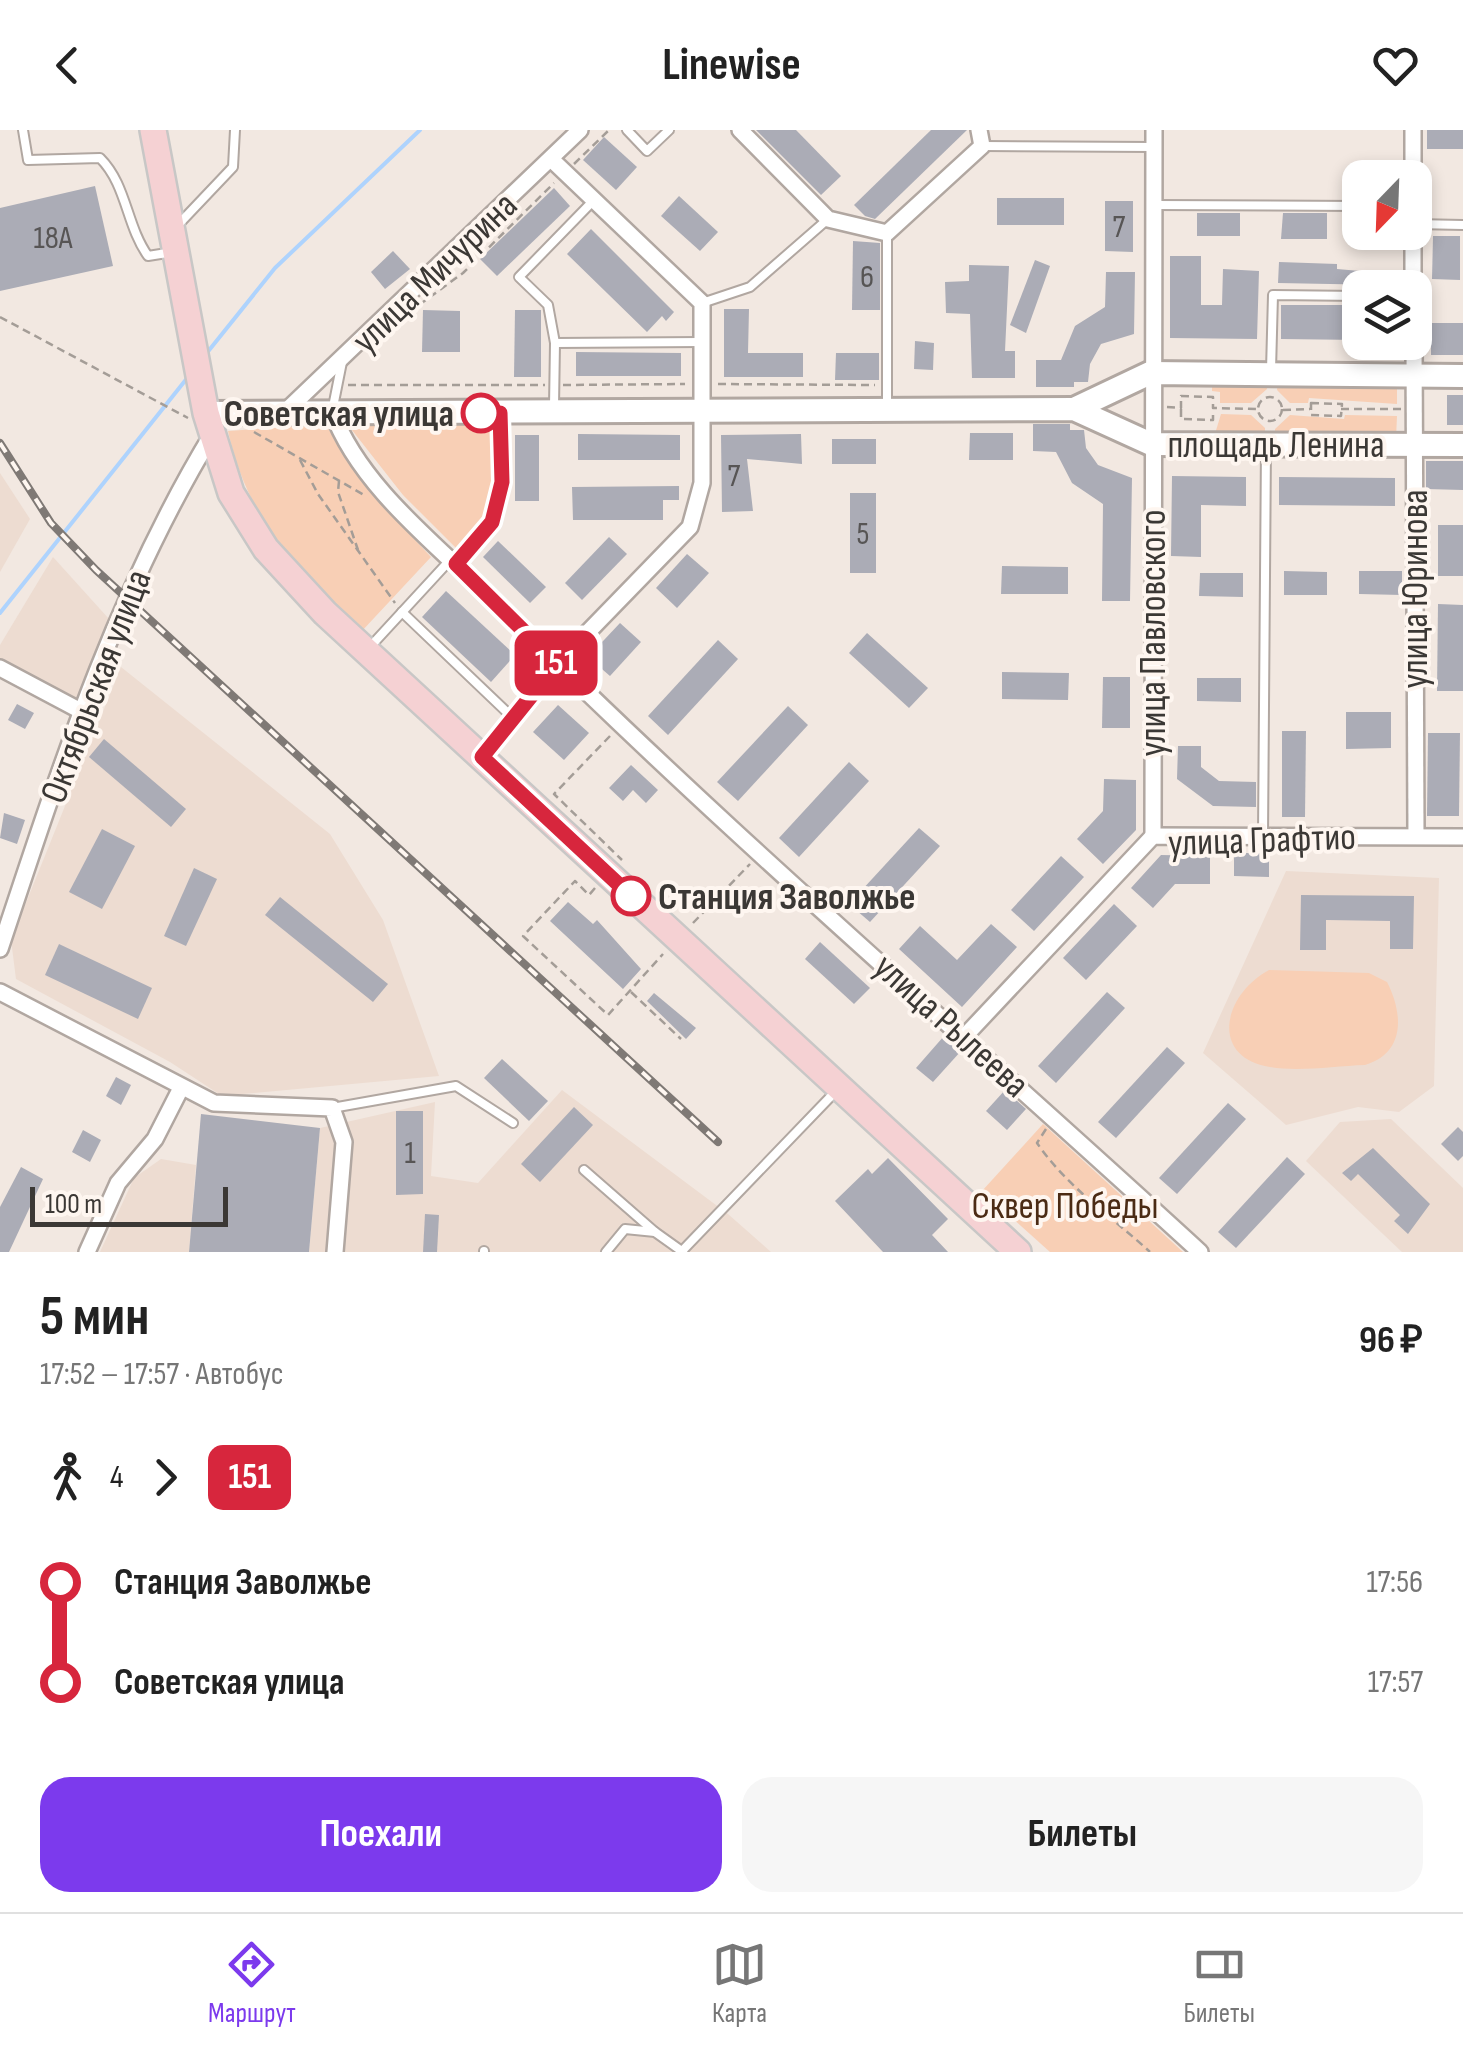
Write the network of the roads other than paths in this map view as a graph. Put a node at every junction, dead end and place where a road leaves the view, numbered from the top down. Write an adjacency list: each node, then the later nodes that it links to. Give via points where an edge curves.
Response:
1 (24, 130): 20 (lane, via 28,160 100,158 116,174 133,235 148,256)
2 (153, 130): 20 (main road)
3 (234, 130): 20 (lane, via 233,167)
4 (580, 130): 11 (street, улица Мичурина)
5 (627, 130): 6 (lane, via 648,151)
6 (668, 130)
7 (740, 130): 16 (street)
8 (1413, 130): 12 (street)
9 (980, 138): 10 (lane); 19 (street)
10 (1154, 138): 14 (street, улица Павловского)
11 (550, 159): 13 (street); 26 (street, улица Мичурина)
12 (1413, 160)
13 (594, 200): 22 (street); 24 (lane, via 519,277 548,305)
14 (1153, 205): 15 (lane); 27 (street, улица Павловского)
15 (1342, 206)
16 (828, 219): 19 (street); 22 (lane, via 750,287)
17 (1432, 224): 18 (lane)
18 (1463, 225)
19 (888, 233): 31 (lane)
20 (172, 243): 38 (main road)
21 (1342, 296): 28 (lane, via 1273,295)
22 (702, 303): 23 (street)
23 (702, 342): 24 (lane); 33 (street)
24 (555, 343): 36 (lane)
25 (1414, 360): 29 (street, улица Юринова)
26 (342, 362): 34 (street, улица Мичурина); 35 (lane)
27 (1150, 373): 28 (street, площадь Ленина); 32 (street, площадь Ленина); 39 (street, улица Павловского)
28 (1271, 374): 29 (street, площадь Ленина)
29 (1414, 376): 30 (street, площадь Ленина); 41 (street, улица Юринова)
30 (1463, 376)
31 (887, 397): 32 (street); 33 (street)
32 (1074, 409): 39 (street, площадь Ленина)
33 (703, 411): 36 (street); 46 (street, via 702,483 690,526)
34 (286, 412): 35 (street); 38 (street)
35 (332, 412): 37 (street); 43 (street, улица Рылеева, via 344,444)
36 (554, 412): 37 (street)
37 (500, 413): 43 (lane, via 502,482 492,522)
38 (209, 423): 45 (main road, via 231,493 266,549); 48 (street, Октябрьская улица)
39 (1150, 444): 40 (street, площадь Ленина); 51 (street, улица Павловского)
40 (1266, 444): 41 (street, площадь Ленина); 52 (lane)
41 (1413, 445): 42 (street, площадь Ленина); 53 (street, улица Юринова)
42 (1463, 445)
43 (454, 561): 44 (lane); 46 (street, улица Рылеева)
44 (402, 612): 45 (lane); 49 (lane)
45 (366, 651): 50 (main road)
46 (557, 664): 49 (lane); 57 (street, улица Рылеева)
47 (0, 668): 48 (street)
48 (79, 710): 55 (street, Октябрьская улица)
49 (513, 718): 50 (lane)
50 (482, 757): 59 (main road)
51 (1153, 836): 52 (street, улица Графтио); 57 (street, улица Графтио)
52 (1264, 836): 53 (street, улица Графтио)
53 (1416, 836): 54 (street, улица Графтио)
54 (1463, 837)
55 (0, 949)
56 (0, 992): 58 (street)
57 (965, 1036): 69 (street, улица Рылеева)
58 (181, 1088): 60 (street, via 214,1104); 64 (street, via 155,1139 118,1183)
59 (839, 1088): 67 (lane); 68 (main road)
60 (332, 1108): 61 (lane, via 456,1086); 65 (street, via 344,1142)
61 (513, 1123)
62 (584, 1170): 63 (lane)
63 (655, 1232): 66 (lane, via 625,1229); 67 (lane)
64 (86, 1252)
65 (335, 1252)
66 (606, 1252)
67 (682, 1252)
68 (1018, 1252)
69 (1200, 1252)

